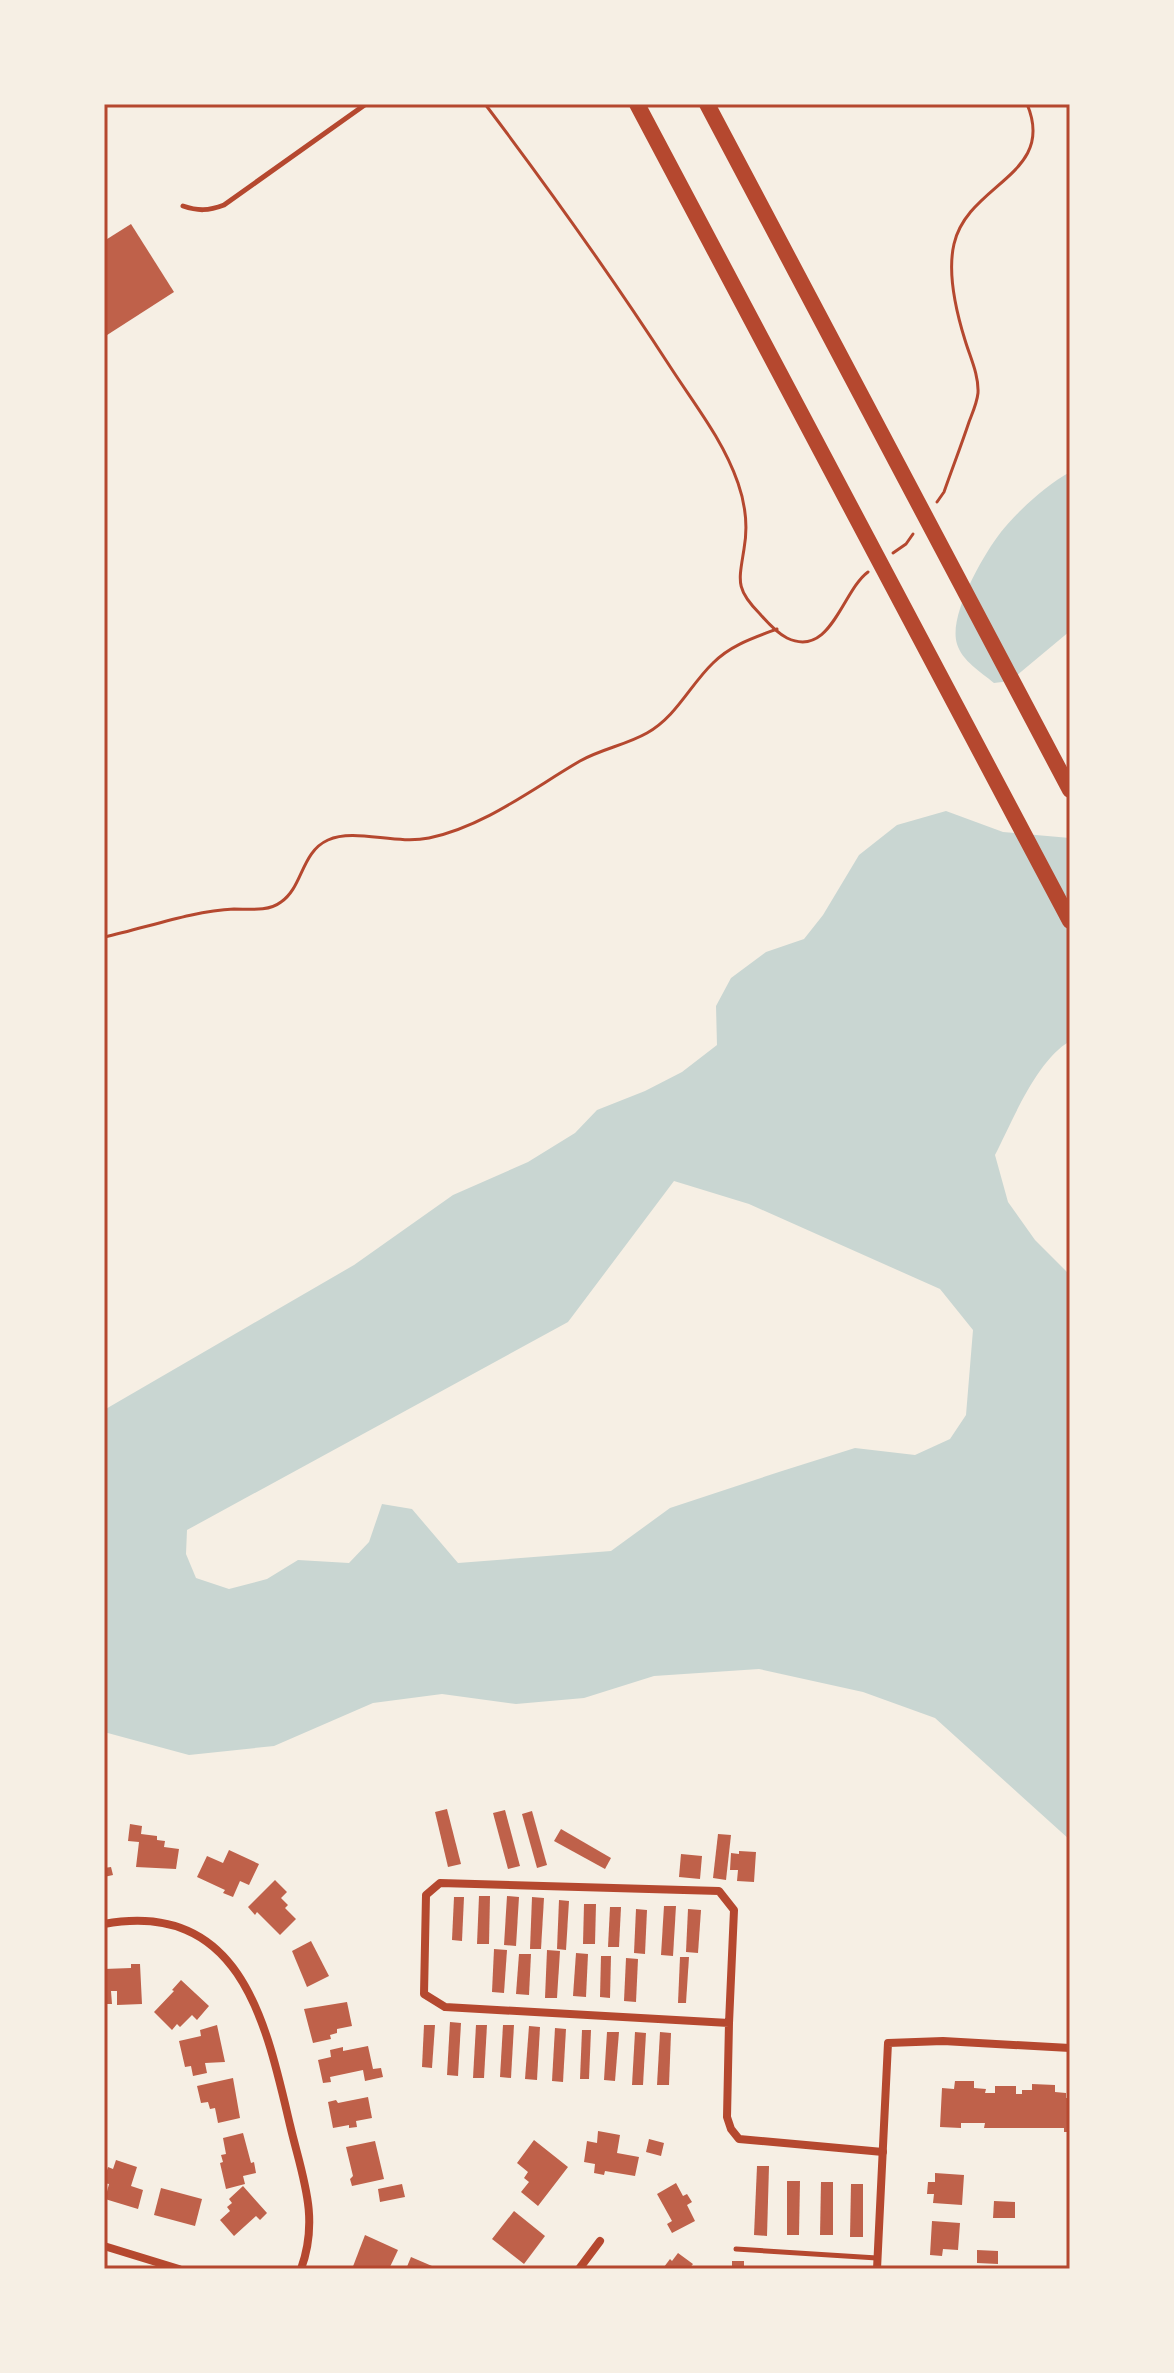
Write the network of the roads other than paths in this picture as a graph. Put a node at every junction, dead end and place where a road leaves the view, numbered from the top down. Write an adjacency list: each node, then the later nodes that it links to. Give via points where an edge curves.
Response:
1 (366, 104): 4 (lane, via 224,205 197,211)
2 (637, 104): 6 (highway)
3 (707, 104): 5 (highway)
4 (183, 206)
5 (1070, 790)
6 (1070, 921)
7 (104, 1924): 16 (street, via 141,1921 179,1928 224,1956 245,1981 271,2045 308,2199 311,2227)
8 (729, 2023): 8 (street, via 445,2007 424,1994 426,1895 440,1883 719,1891 734,1910); 10 (street, via 727,2117 739,2139)
9 (1070, 2048): 10 (street, via 888,2043)
10 (883, 2152): 14 (street)
11 (600, 2241): 17 (street)
12 (104, 2246): 15 (street)
13 (736, 2249): 14 (lane)
14 (877, 2258): 18 (street)
15 (179, 2269)
16 (301, 2269)
17 (579, 2269)
18 (877, 2269)

